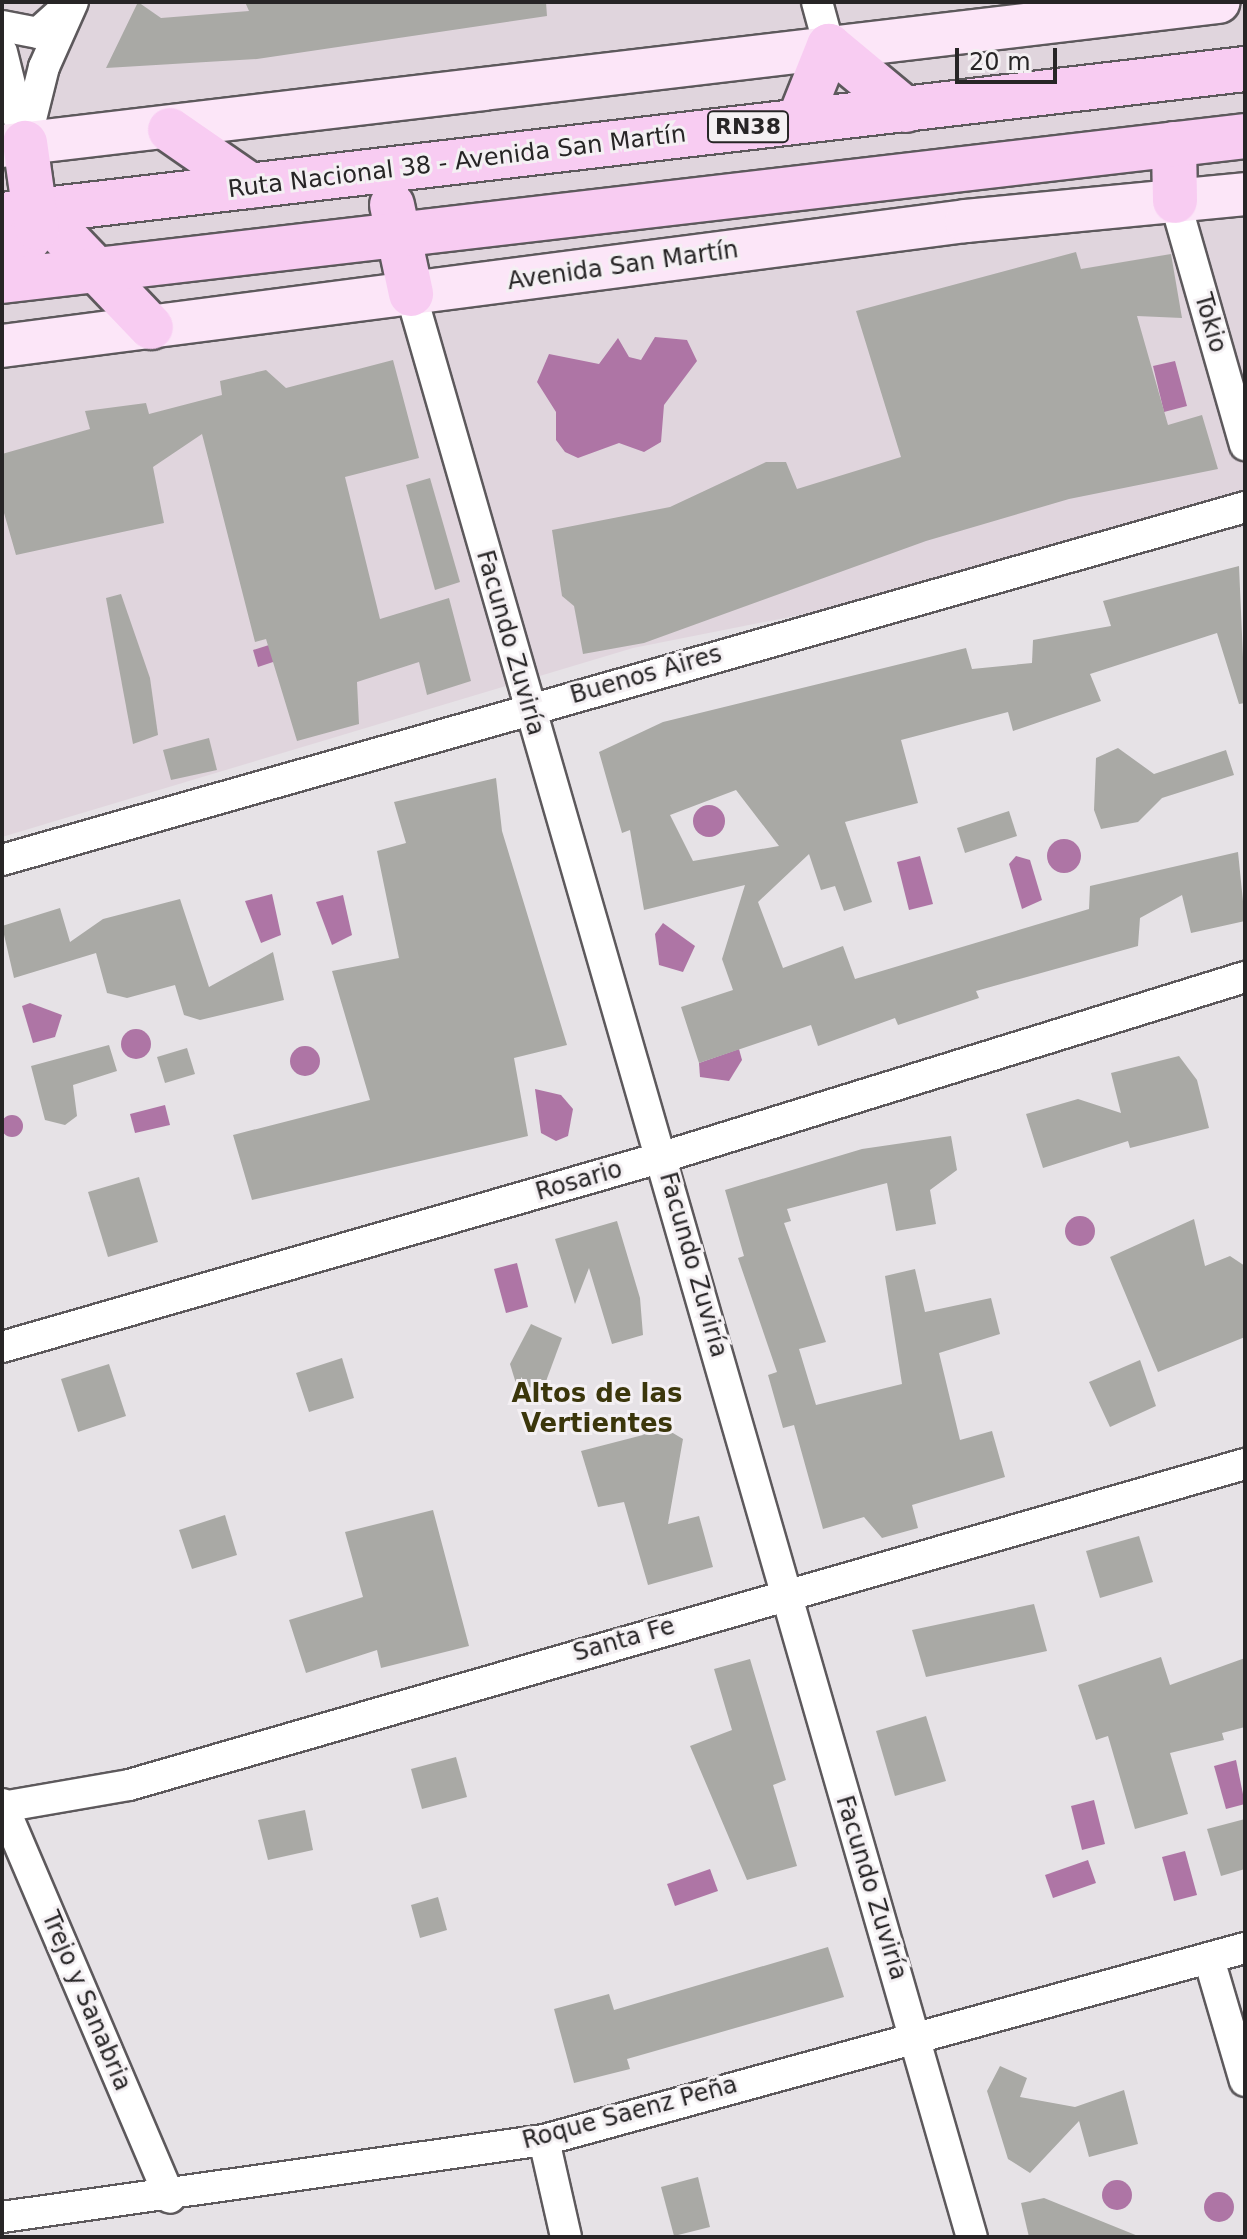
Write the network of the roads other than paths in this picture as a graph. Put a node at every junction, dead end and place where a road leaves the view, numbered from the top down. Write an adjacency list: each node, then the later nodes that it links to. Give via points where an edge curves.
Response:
1 (72, 2): 4 (street, via 38,33); 12 (street)
2 (817, 2): 5 (street)
3 (1219, 2): 5 (main road)
4 (2, 26)
5 (829, 46): 8 (main road); 9 (main road); 10 (main road)
6 (2, 52): 12 (street)
7 (1245, 69): 8 (main road, Ruta Nacional 38 - Avenida San Martín / RN38)
8 (906, 110): 9 (main road, Ruta Nacional 38 - Avenida San Martín / RN38)
9 (799, 121): 14 (main road, Ruta Nacional 38 - Avenida San Martín / RN38)
10 (170, 130): 12 (main road); 15 (main road)
11 (1245, 136): 13 (main road)
12 (13, 144): 18 (main road)
13 (1174, 144): 17 (main road); 19 (main road)
14 (386, 171): 15 (main road, Ruta Nacional 38 - Avenida San Martín / RN38); 19 (main road)
15 (251, 186): 18 (main road, Ruta Nacional 38 - Avenida San Martín / RN38)
16 (1245, 194): 17 (main road, Avenida San Martín)
17 (1175, 201): 23 (main road, Avenida San Martín); 26 (street, Tokio)
18 (21, 212): 20 (main road, via 28,242); 21 (main road)
19 (397, 232): 21 (main road); 23 (main road)
20 (2, 250)
21 (91, 270): 22 (main road); 24 (main road)
22 (2, 281)
23 (411, 294): 24 (main road, Avenida San Martín); 28 (street, Facundo Zuviría)
24 (151, 327): 25 (main road, Avenida San Martín)
25 (2, 346)
26 (1245, 445)
27 (1245, 507): 28 (street, Buenos Aires)
28 (529, 708): 29 (street, Buenos Aires); 31 (street, Facundo Zuviría)
29 (2, 860)
30 (1245, 977): 31 (street, Rosario)
31 (663, 1157): 32 (street, Rosario); 34 (street, Facundo Zuviría)
32 (2, 1347)
33 (1245, 1464): 34 (street, Santa Fe)
34 (784, 1593): 35 (street, Santa Fe, via 129,1785); 38 (street, Facundo Zuviría)
35 (2, 1806): 41 (street, Trejo y Sanabria)
36 (1245, 1948): 37 (street, Roque Saenz Peña)
37 (1209, 1959): 38 (street, Roque Saenz Peña); 39 (street)
38 (915, 2033): 40 (street, Roque Saenz Peña); 44 (street, Facundo Zuviría)
39 (1245, 2081)
40 (544, 2140): 41 (street, Roque Saenz Peña); 43 (street)
41 (170, 2198): 42 (street, Roque Saenz Peña)
42 (2, 2217)
43 (566, 2237)
44 (972, 2237)

